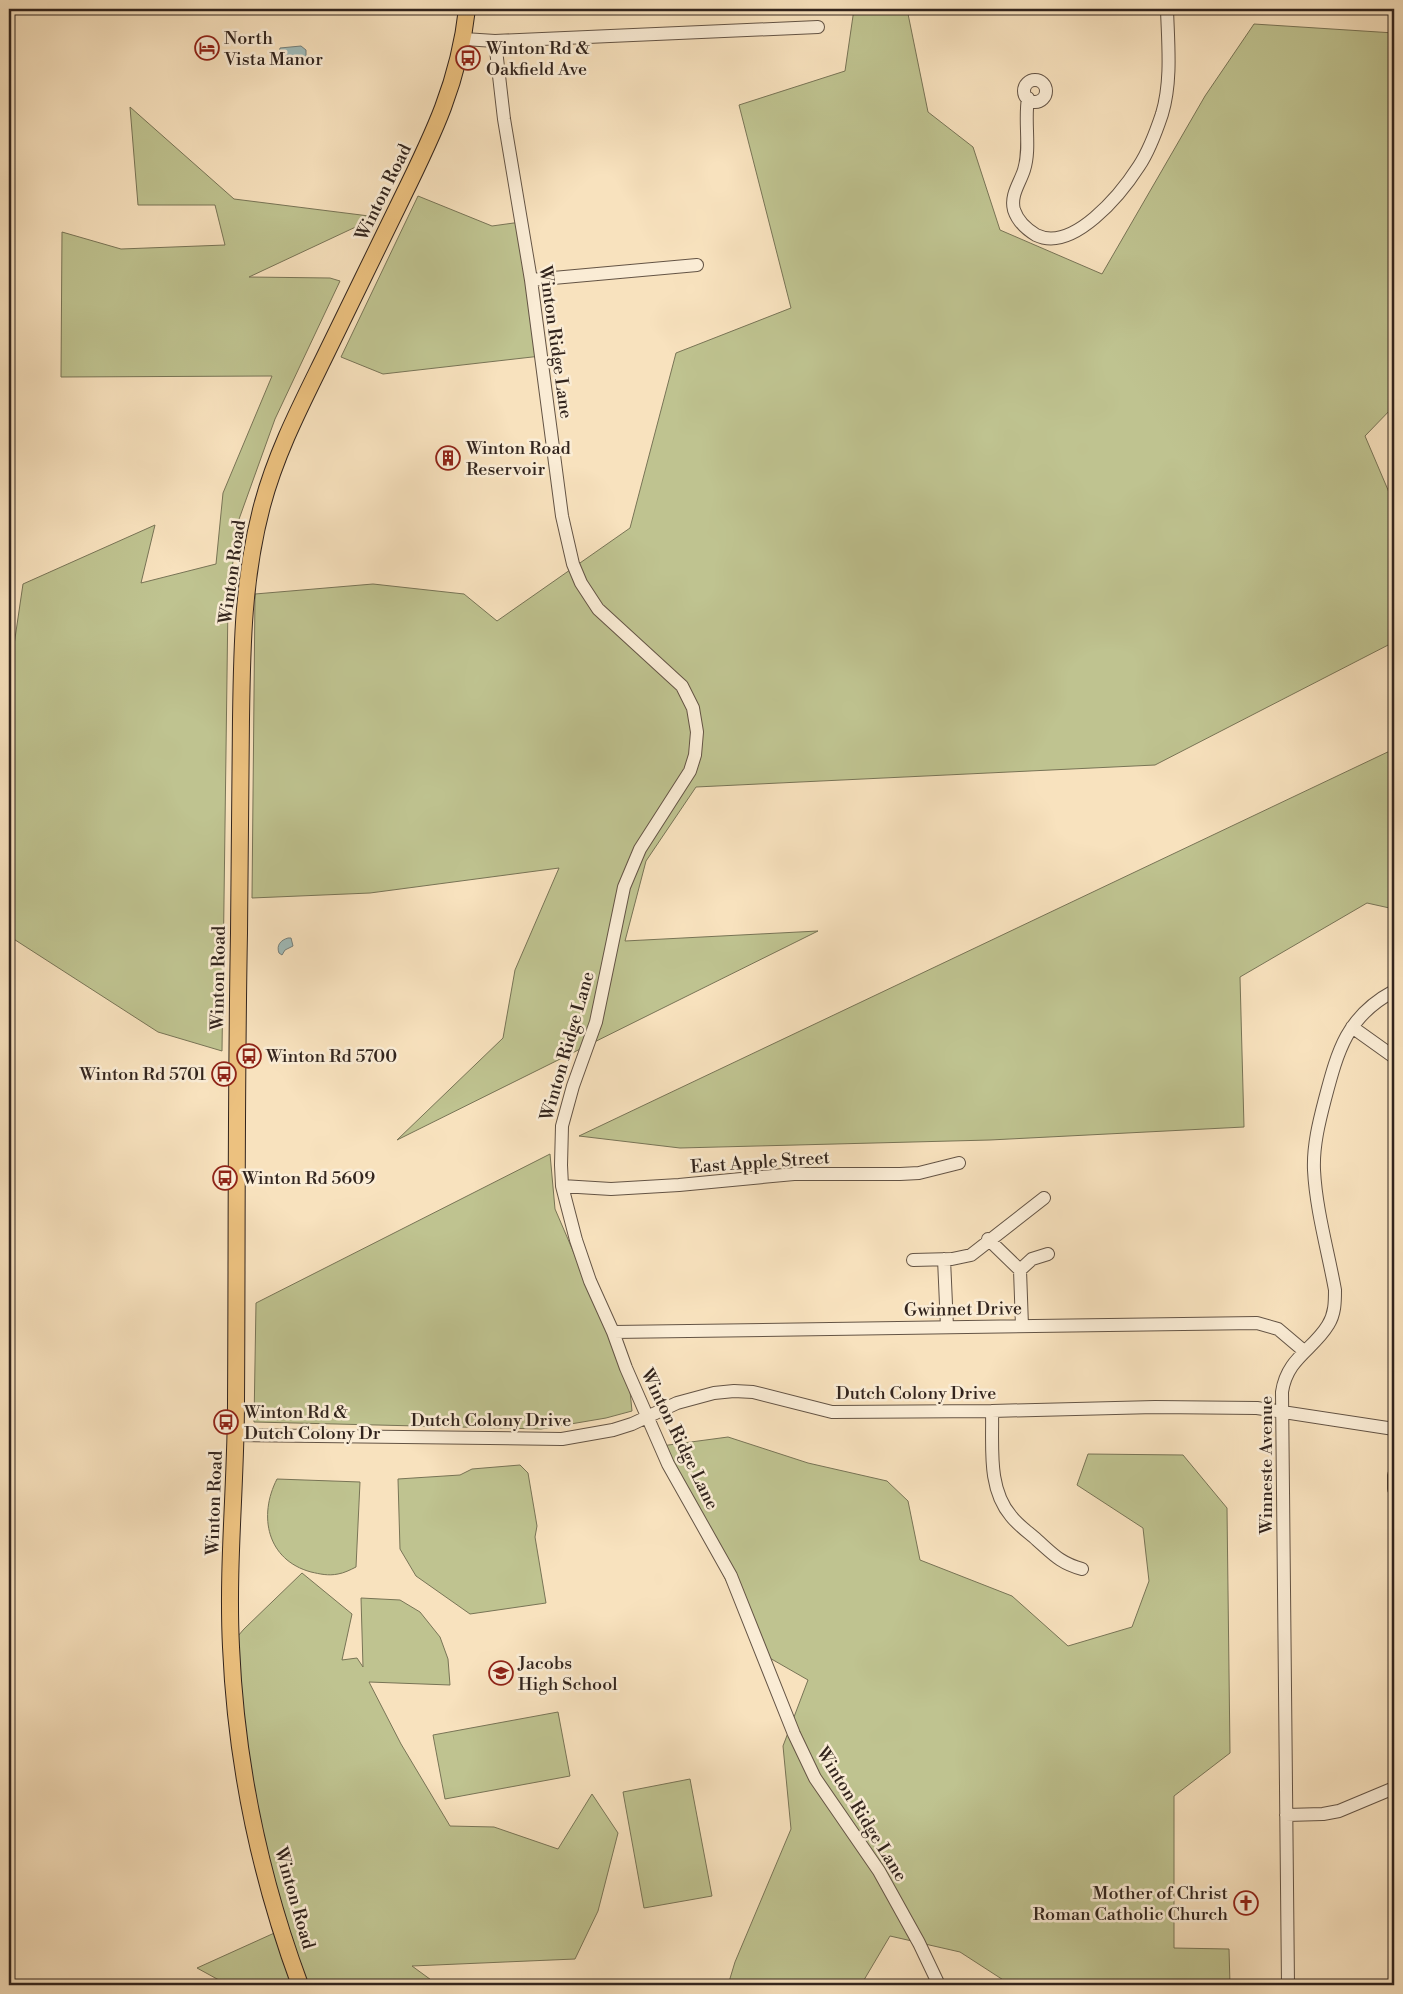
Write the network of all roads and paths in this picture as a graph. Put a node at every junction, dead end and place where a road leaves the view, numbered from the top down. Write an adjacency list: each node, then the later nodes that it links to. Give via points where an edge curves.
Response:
1 (467, 9): 4 (main road, Winton Road)
2 (1167, 9): 6 (street, via 1166,93 1154,136 1139,167 1126,184 1101,213 1068,236 1054,238 1034,234 1023,226 1014,209 1016,185 1026,159)
3 (818, 27): 5 (street)
4 (464, 39): 5 (street); 28 (main road, Winton Road, via 437,128 288,432 265,496 250,557 243,628 240,770)
5 (495, 41): 8 (street, Winton Ridge Lane, via 504,119)
6 (1028, 98)
7 (697, 264): 8 (street)
8 (531, 280): 13 (street, Winton Ridge Lane, via 562,516 574,564 598,609 682,686 694,708 697,732 690,771 640,850 624,887 596,1022 572,1086 562,1126)
9 (1394, 991): 10 (street, Winneste Avenue, via 1373,1004)
10 (1352, 1027): 11 (street); 23 (street, Winneste Avenue, via 1336,1058 1314,1149 1316,1190 1335,1302 1328,1325)
11 (1394, 1056)
12 (959, 1163): 13 (street, East Apple Street, via 900,1174 794,1174 611,1189)
13 (562, 1186): 22 (street, Winton Ridge Lane, via 590,1281)
14 (1044, 1198): 15 (street)
15 (988, 1239): 17 (street, via 971,1255); 19 (street)
16 (1048, 1254): 19 (street, via 1032,1259)
17 (944, 1259): 18 (street); 21 (street)
18 (912, 1260)
19 (1020, 1270): 20 (street)
20 (1022, 1326): 21 (street, Gwinnet Drive); 23 (street, Gwinnet Drive, via 1264,1324 1278,1329)
21 (947, 1327): 22 (street, Gwinnet Drive)
22 (613, 1332): 26 (street, Winton Ridge Lane)
23 (1304, 1351): 25 (street, Winneste Avenue, via 1286,1376)
24 (992, 1411): 25 (street, Dutch Colony Drive, via 1155,1407 1257,1408); 26 (street, Dutch Colony Drive, via 832,1412 753,1392 734,1391 695,1397); 31 (street, via 994,1472 1004,1506 1018,1524 1065,1564)
25 (1282, 1412): 27 (street, Dutch Colony Drive); 33 (street, Winneste Avenue)
26 (649, 1416): 28 (street, Dutch Colony Drive, via 613,1430 562,1440); 35 (street, Winton Ridge Lane, via 668,1464 731,1576 815,1778 879,1871)
27 (1394, 1429)
28 (236, 1435): 34 (main road, Winton Road, via 230,1595 239,1738 265,1871)
29 (1394, 1475): 30 (street)
30 (1394, 1489)
31 (1082, 1569)
32 (1394, 1788): 33 (street, via 1339,1811)
33 (1286, 1815): 36 (street, Winneste Avenue)
34 (300, 1985)
35 (939, 1985)
36 (1288, 1985)

